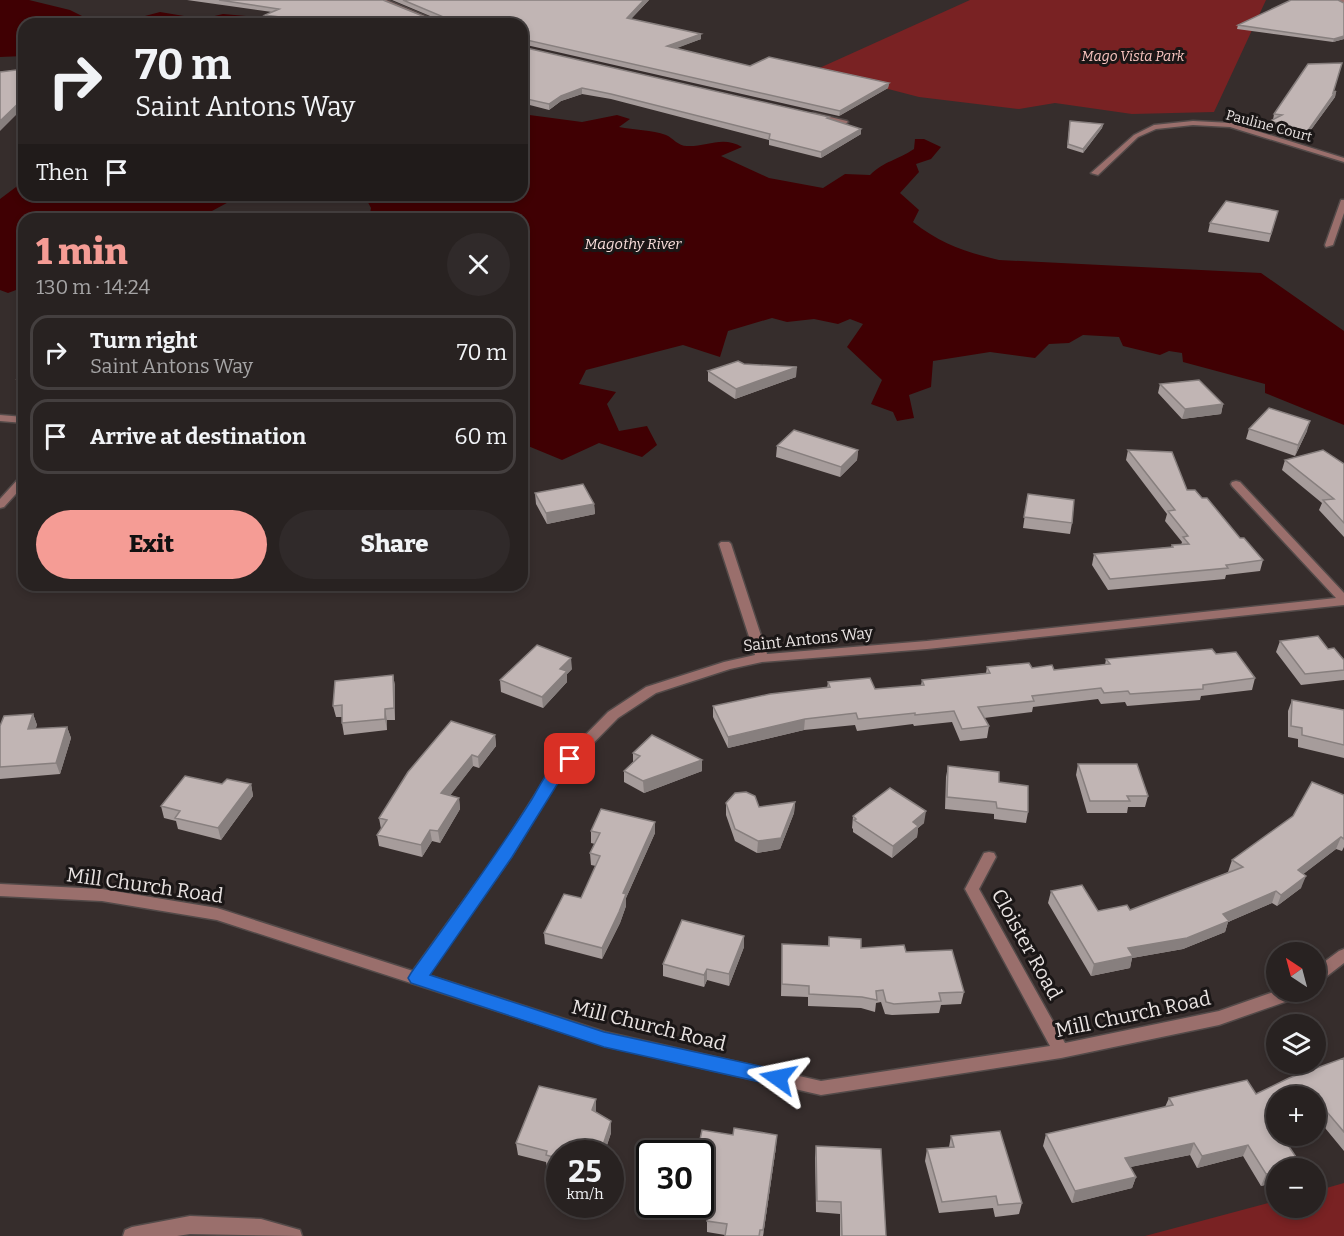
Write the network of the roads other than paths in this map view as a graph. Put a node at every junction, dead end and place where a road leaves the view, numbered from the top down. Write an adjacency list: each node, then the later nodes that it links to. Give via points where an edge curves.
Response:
1 (381, 0): 4 (street)
2 (1334, 0): 3 (street)
3 (1344, 2)
4 (426, 18)
5 (810, 114): 6 (street)
6 (845, 123)
7 (1344, 160): 8 (street, Pauline Court, via 1231,125 1193,123 1154,127 1136,136)
8 (1095, 173)
9 (1344, 202): 10 (street)
10 (1329, 245)
11 (0, 418): 12 (street)
12 (18, 420)
13 (1236, 484): 17 (street)
14 (18, 485): 15 (street)
15 (0, 505)
16 (725, 544): 18 (street)
17 (1344, 601): 18 (street, Saint Antons Way, via 927,645)
18 (762, 658): 23 (street, Saint Antons Way, via 651,690 613,715 555,774 506,853)
19 (989, 857): 25 (street, Cloister Road, via 972,889)
20 (0, 890): 23 (street, Mill Church Road, via 102,895 217,914)
21 (1344, 956): 22 (street)
22 (1326, 969)
23 (417, 978): 25 (street, Mill Church Road, via 604,1039 821,1088)
24 (1266, 1001): 25 (street, Mill Church Road, via 1219,1018)
25 (1061, 1051)
26 (132, 1236): 27 (street, via 190,1225 261,1228)
27 (293, 1236)

